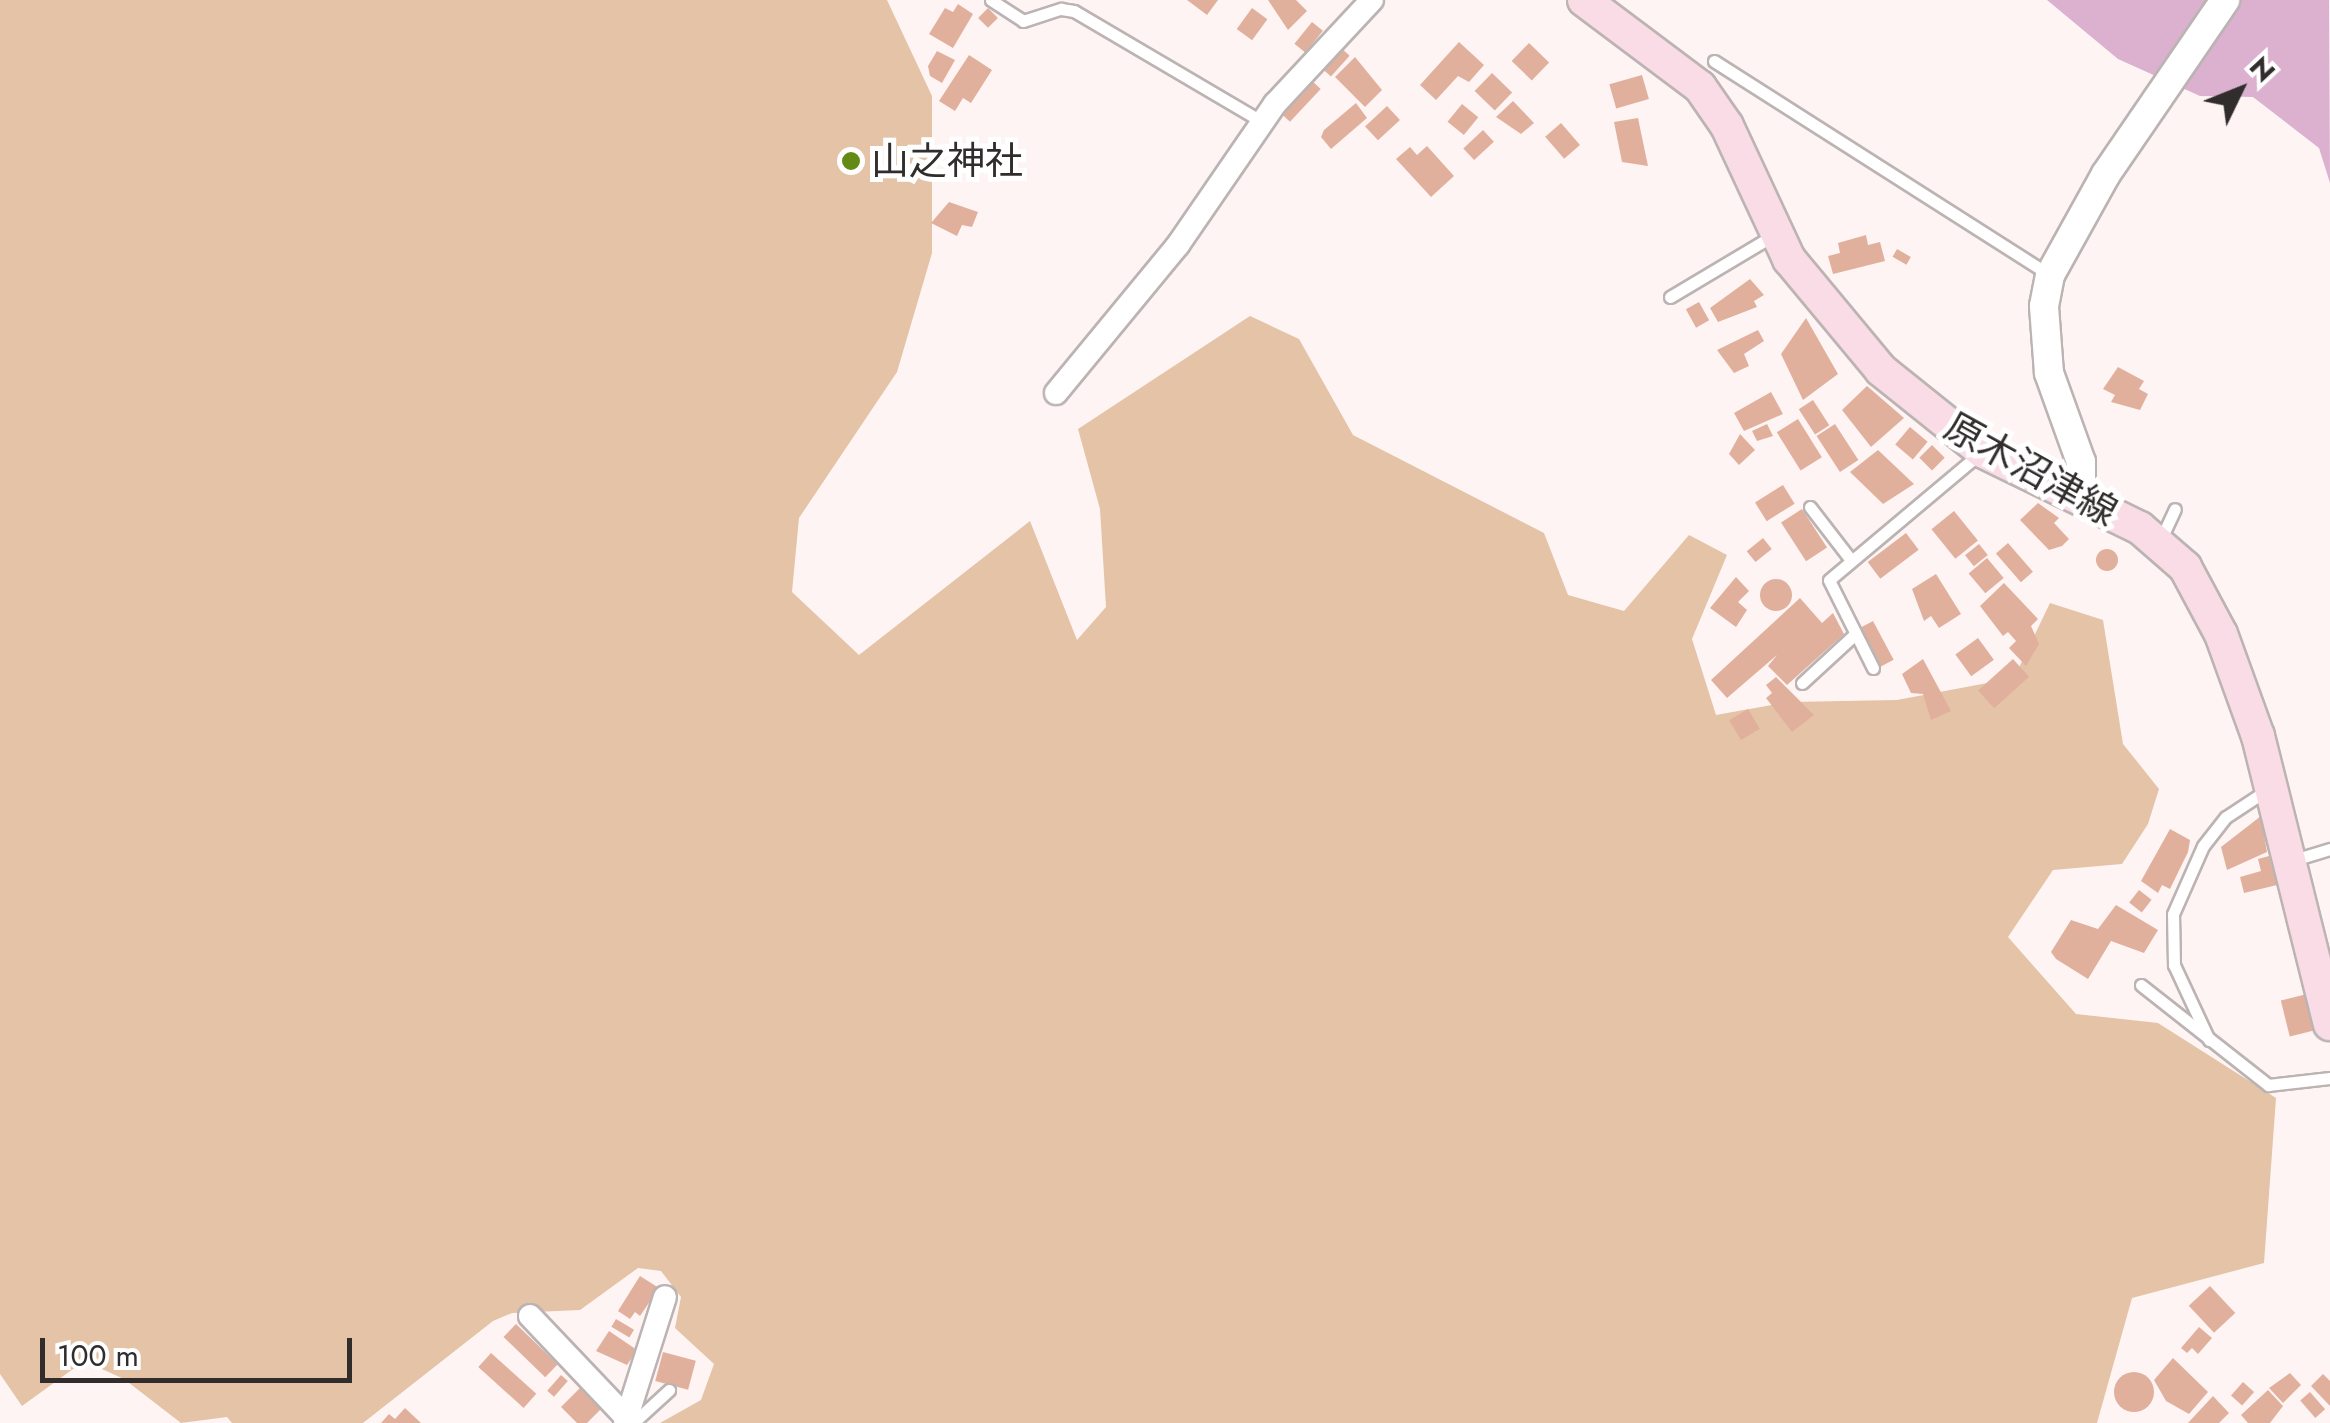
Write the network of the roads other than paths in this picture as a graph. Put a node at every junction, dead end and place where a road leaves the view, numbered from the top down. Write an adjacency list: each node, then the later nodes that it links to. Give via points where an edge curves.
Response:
1 (990, 0): 6 (lane, via 1024,21 1062,9 1074,12 1256,118)
2 (1372, 0): 6 (street)
3 (1584, 0): 7 (main road, 原木沼津線, via 1700,87 1727,126)
4 (2225, 0): 8 (street, via 2106,174)
5 (1714, 61): 8 (lane)
6 (1267, 117): 10 (street, via 1178,245)
7 (1774, 235): 9 (lane); 11 (main road, 原木沼津線, via 1848,336)
8 (2051, 270): 12 (street, via 2044,306 2049,373 2081,462)
9 (1670, 297)
10 (1056, 393)
11 (1982, 451): 12 (main road, 原木沼津線); 16 (lane)
12 (2081, 498): 15 (main road, 原木沼津線)
13 (1810, 507): 16 (lane)
14 (2175, 509): 15 (lane)
15 (2160, 541): 20 (main road, 原木沼津線, via 2185,567 2221,634)
16 (1852, 560): 17 (lane, via 1828,586)
17 (1854, 634): 18 (lane); 19 (lane)
18 (1873, 668)
19 (1802, 682)
20 (2270, 788): 22 (main road, 原木沼津線); 25 (lane, via 2246,800 2202,846 2172,914 2174,964)
21 (2330, 849): 22 (lane)
22 (2290, 861): 24 (main road, 原木沼津線)
23 (2141, 985): 25 (lane)
24 (2330, 1024)
25 (2209, 1040): 26 (lane, via 2277,1088)
26 (2330, 1078)
27 (665, 1297): 30 (street)
28 (530, 1316): 30 (street)
29 (669, 1390): 30 (lane)
30 (628, 1421)

